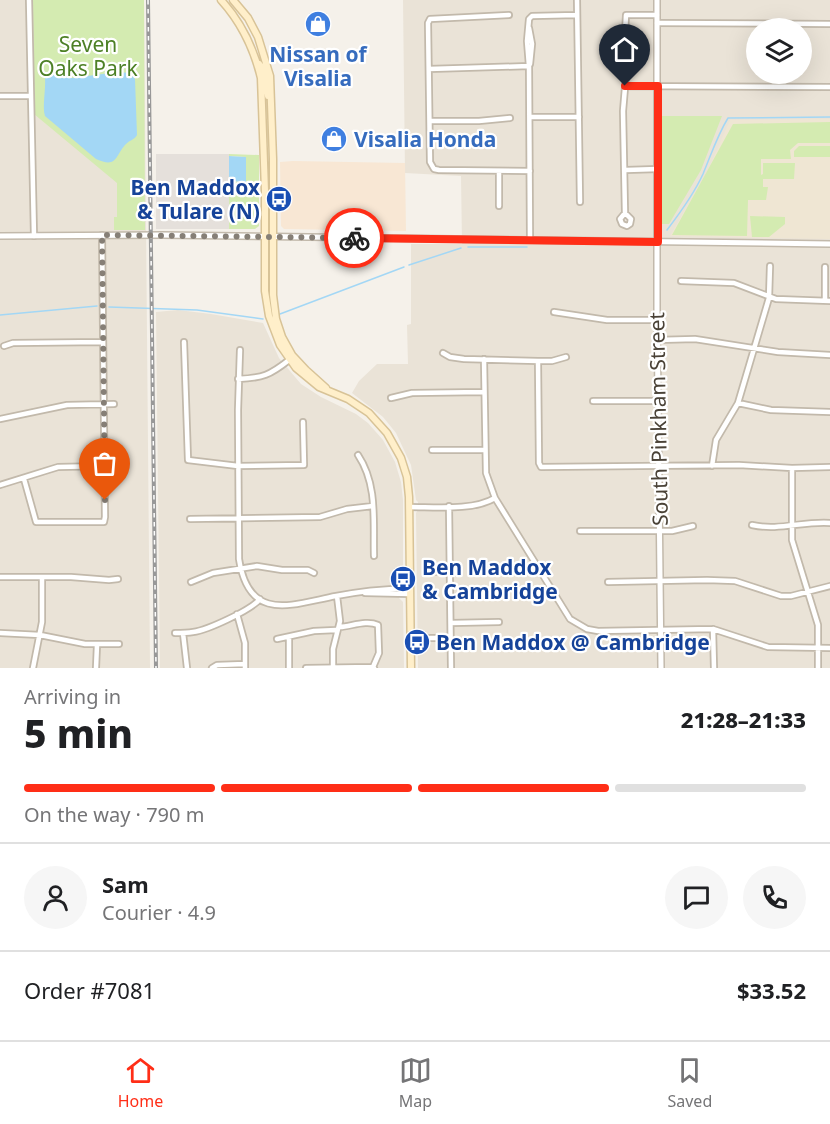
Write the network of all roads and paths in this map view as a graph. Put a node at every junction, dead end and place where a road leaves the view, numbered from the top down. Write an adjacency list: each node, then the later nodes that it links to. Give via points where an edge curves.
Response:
1 (29, 0): 18 (street)
2 (221, 0): 11 (main road, via 241,27)
3 (233, 0): 19 (main road, via 248,18 264,52)
4 (577, 0): 7 (street)
5 (657, 0): 8 (street, South Pinkham Street)
6 (509, 15): 13 (street, via 430,19)
7 (577, 15): 12 (street, via 530,17); 21 (street)
8 (657, 15): 9 (street, South Pinkham Street); 14 (street, via 626,15)
9 (657, 23): 10 (street); 15 (street, South Pinkham Street)
10 (830, 24)
11 (258, 63): 19 (main road, via 263,68); 34 (main road, via 263,92)
12 (529, 66): 13 (street); 20 (street)
13 (429, 69): 23 (street)
14 (625, 86): 15 (street); 25 (street)
15 (658, 86): 16 (street); 24 (street, South Pinkham Street)
16 (830, 87)
17 (0, 96): 18 (street)
18 (31, 96): 33 (street)
19 (272, 113): 35 (main road)
20 (530, 117): 21 (street); 27 (street)
21 (579, 117): 28 (street)
22 (510, 118): 23 (street)
23 (430, 121): 26 (street, via 432,167)
24 (658, 169): 25 (street); 37 (street, South Pinkham Street)
25 (626, 170): 30 (street)
26 (499, 171): 27 (street); 29 (street)
27 (530, 171): 36 (street)
28 (580, 202)
29 (499, 206)
30 (625, 213)
31 (102, 235): 33 (street); 34 (street); 47 (street)
32 (0, 236): 33 (street)
33 (33, 236)
34 (265, 237): 35 (street); 56 (main road, via 266,304 275,335)
35 (273, 237): 36 (street); 59 (main road, via 273,298 278,328 295,358)
36 (531, 240): 37 (street)
37 (658, 242): 38 (street); 45 (street, South Pinkham Street)
38 (830, 244)
39 (770, 266): 42 (street)
40 (825, 267): 43 (street)
41 (681, 281): 42 (street, via 734,283)
42 (769, 298): 43 (street); 50 (street)
43 (827, 301)
44 (554, 312): 45 (street, via 607,320)
45 (657, 321): 46 (street, South Pinkham Street)
46 (657, 340): 50 (street, via 695,339); 62 (street, South Pinkham Street)
47 (104, 342): 49 (street); 66 (street)
48 (184, 342): 74 (street, via 188,459)
49 (4, 346)
50 (753, 348): 53 (street); 64 (street)
51 (240, 351): 58 (street)
52 (443, 353): 55 (street)
53 (830, 355)
54 (566, 357): 57 (street)
55 (484, 359): 57 (street); 60 (street)
56 (289, 360): 58 (street, via 268,375); 59 (main road, via 311,382)
57 (538, 361): 75 (street, via 541,466)
58 (238, 379): 74 (street)
59 (327, 389): 84 (main road, via 366,411 389,436 405,470)
60 (484, 392): 61 (street, via 412,393); 71 (street)
61 (391, 398)
62 (658, 400): 63 (street); 75 (street, South Pinkham Street)
63 (593, 401)
64 (738, 403): 67 (street, via 771,410); 76 (street, via 716,440)
65 (114, 404): 66 (street)
66 (104, 405): 68 (street, via 59,406); 73 (street)
67 (830, 412)
68 (0, 419)
69 (303, 422): 74 (street, via 304,465)
70 (432, 450): 71 (street)
71 (485, 450): 81 (street, via 486,473)
72 (358, 455): 82 (street, via 372,486)
73 (105, 466): 79 (street, via 58,467); 79 (street, via 104,522 36,522)
74 (238, 466): 85 (street)
75 (658, 466): 76 (street); 92 (street, South Pinkham Street)
76 (712, 466): 78 (street)
77 (830, 467): 78 (street)
78 (792, 468): 90 (street)
79 (24, 479): 80 (street)
80 (0, 485)
81 (495, 498): 83 (street, via 474,506); 114 (street, via 564,611 577,624 598,631)
82 (373, 506): 85 (street, via 320,517); 93 (street)
83 (449, 506): 84 (street); 95 (street)
84 (409, 507): 105 (main road)
85 (238, 518): 86 (street); 94 (street)
86 (190, 519)
87 (830, 523): 90 (street)
88 (752, 525): 90 (street)
89 (693, 526): 92 (street)
90 (791, 526): 106 (street)
91 (580, 531): 92 (street)
92 (659, 531): 101 (street, South Pinkham Street)
93 (374, 556)
94 (240, 568): 97 (street, via 257,566); 102 (street); 108 (street, via 249,590)
95 (450, 571): 96 (street); 110 (street)
96 (430, 572)
97 (314, 573)
98 (0, 578): 99 (street)
99 (42, 578): 100 (street); 118 (street)
100 (118, 579)
101 (660, 581): 103 (street); 106 (street, via 735,581 781,596); 114 (street, South Pinkham Street)
102 (191, 582)
103 (608, 582)
104 (830, 586): 106 (street)
105 (410, 591): 107 (street, via 379,589); 136 (main road)
106 (808, 591): 125 (street, via 818,626)
107 (337, 596): 108 (street, via 285,606); 112 (street)
108 (260, 599): 109 (street)
109 (237, 614): 117 (street, via 195,632); 127 (street)
110 (451, 622): 111 (street); 121 (street)
111 (500, 622)
112 (338, 629): 119 (street); 128 (street); 129 (street, via 364,623 378,625 379,653)
113 (713, 629): 114 (street); 125 (street, via 768,647); 139 (street)
114 (660, 630): 138 (street, South Pinkham Street)
115 (0, 633): 118 (street)
116 (174, 633): 117 (street)
117 (183, 633): 132 (street)
118 (40, 635): 124 (street); 130 (street)
119 (289, 637): 122 (street); 134 (street)
120 (430, 638): 121 (street)
121 (451, 638): 137 (street)
122 (277, 639)
123 (119, 644): 124 (street)
124 (97, 645): 131 (street)
125 (818, 648): 126 (street); 140 (street)
126 (830, 648)
127 (245, 666): 133 (street, via 217,664)
128 (333, 667): 129 (street); 135 (street)
129 (374, 667)
130 (33, 668)
131 (96, 668)
132 (187, 668)
133 (212, 668)
134 (289, 668)
135 (306, 668)
136 (411, 668)
137 (451, 668)
138 (661, 668)
139 (714, 668)
140 (818, 668)

